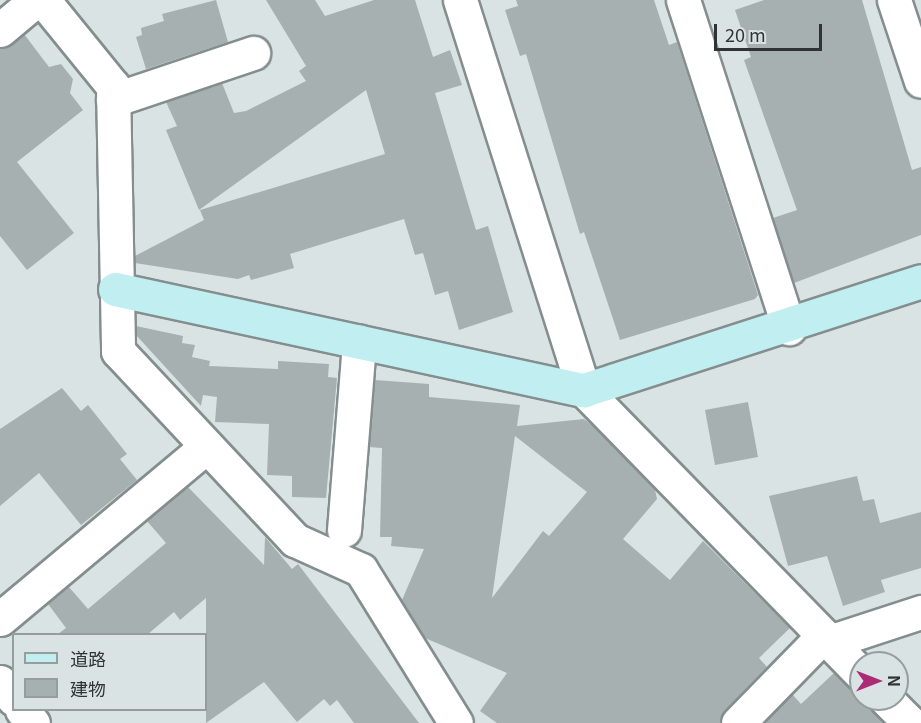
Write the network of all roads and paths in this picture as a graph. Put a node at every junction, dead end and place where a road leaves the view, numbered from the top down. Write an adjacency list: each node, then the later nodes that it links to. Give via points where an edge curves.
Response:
1 (36, 0): 6 (street)
2 (43, 0): 9 (street, via 113,86)
3 (460, 0): 14 (street)
4 (683, 0): 12 (street)
5 (894, 0): 8 (street)
6 (0, 30)
7 (253, 53): 9 (street)
8 (921, 81)
9 (113, 100): 11 (street)
10 (921, 281): 12 (street)
11 (115, 289): 13 (street); 15 (street, via 118,351)
12 (789, 328): 14 (street)
13 (359, 342): 14 (street); 16 (street)
14 (584, 390): 19 (street)
15 (206, 447): 18 (street); 26 (street, via 295,540 361,570)
16 (344, 530)
17 (921, 612): 19 (street)
18 (0, 619)
19 (826, 639): 20 (street); 27 (street)
20 (849, 662)
21 (0, 682): 22 (street)
22 (12, 697)
23 (23, 711): 25 (street)
24 (898, 711): 28 (street)
25 (33, 723)
26 (456, 723)
27 (738, 723)
28 (910, 723)

